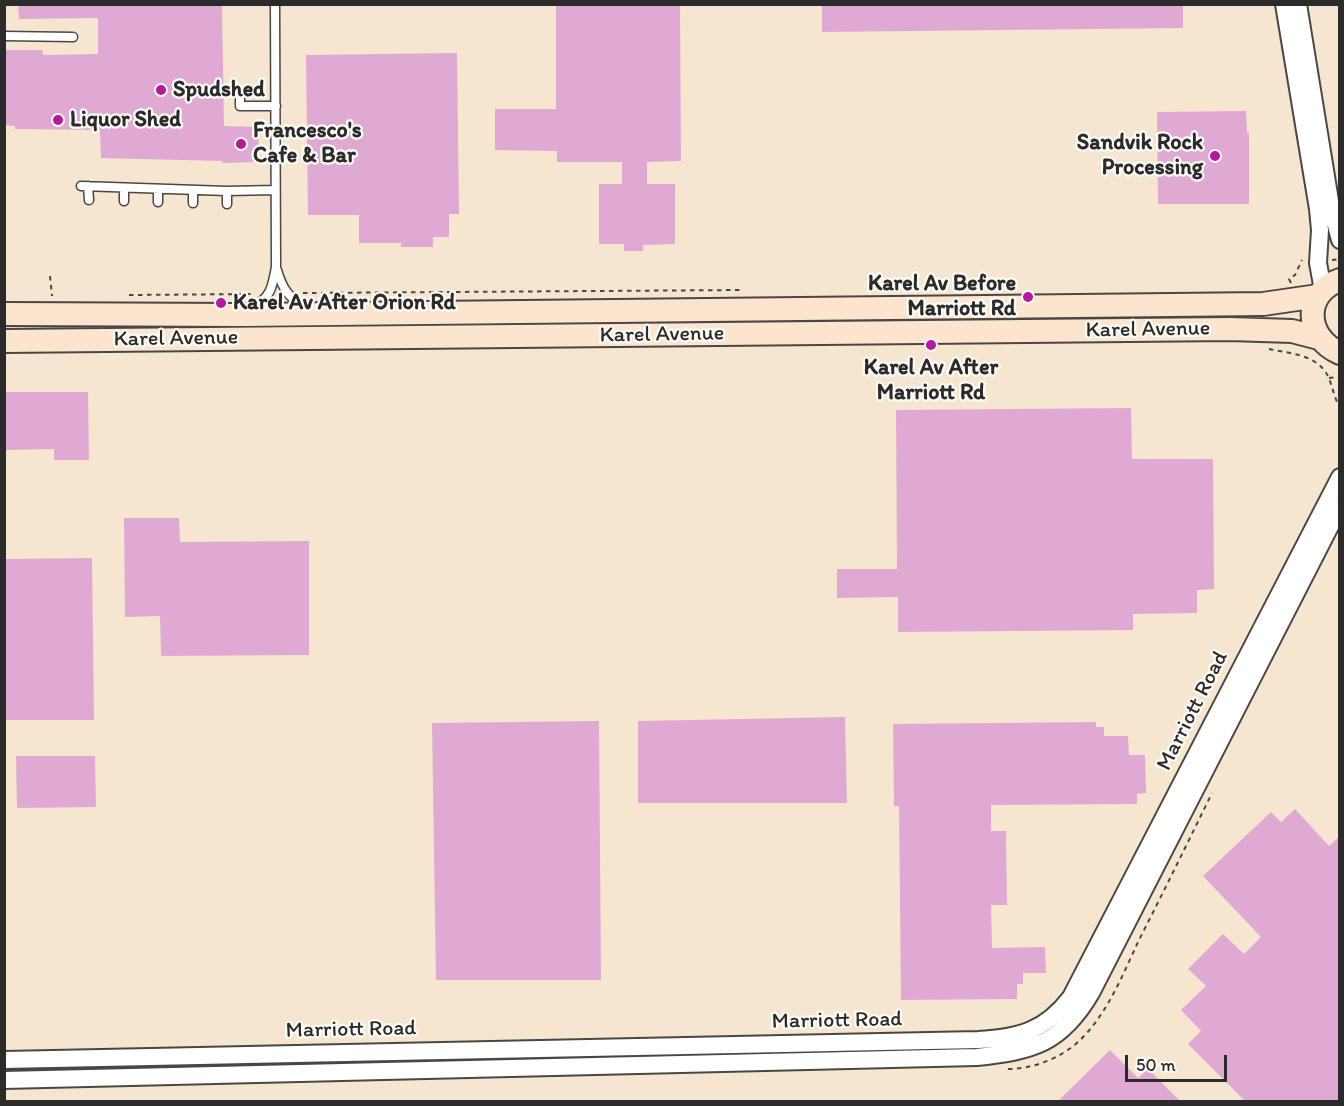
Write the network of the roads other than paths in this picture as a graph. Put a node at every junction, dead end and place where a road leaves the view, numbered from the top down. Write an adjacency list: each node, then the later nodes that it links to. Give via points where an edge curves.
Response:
1 (275, 4): 7 (lane)
2 (1284, 4): 20 (street, via 1318,209 1318,263)
3 (1298, 4): 18 (street, via 1331,207)
4 (4, 36): 5 (lane)
5 (73, 37)
6 (240, 95): 7 (lane, via 240,106)
7 (276, 106): 11 (lane)
8 (124, 188): 9 (lane); 13 (lane, via 85,186); 14 (lane)
9 (158, 189): 10 (lane); 15 (lane)
10 (193, 190): 12 (lane); 16 (lane)
11 (274, 190): 12 (lane); 19 (lane)
12 (227, 191): 17 (lane)
13 (89, 200)
14 (124, 201)
15 (158, 202)
16 (193, 203)
17 (227, 204)
18 (1340, 240)
19 (276, 267): 22 (lane, via 287,294); 23 (lane, via 266,300)
20 (1327, 289): 22 (main road, Karel Avenue, via 1263,304); 24 (main road, via 1312,317)
21 (7, 314): 23 (main road, Karel Avenue); 25 (main road, via 83,327 100,332)
22 (312, 314): 23 (main road, Karel Avenue)
23 (244, 315)
24 (1318, 338): 25 (main road, Karel Avenue, via 1292,332 1230,329); 27 (main road, Karel Avenue)
25 (106, 340): 26 (main road, Karel Avenue)
26 (4, 341)
27 (1340, 353)
28 (1340, 477): 30 (street, Marriott Road, via 1071,997 1030,1031 1006,1039 978,1040)
29 (1340, 507): 31 (street, Marriott Road, via 1091,993 1075,1018 1044,1043 1011,1053 977,1057)
30 (4, 1060)
31 (4, 1080)

